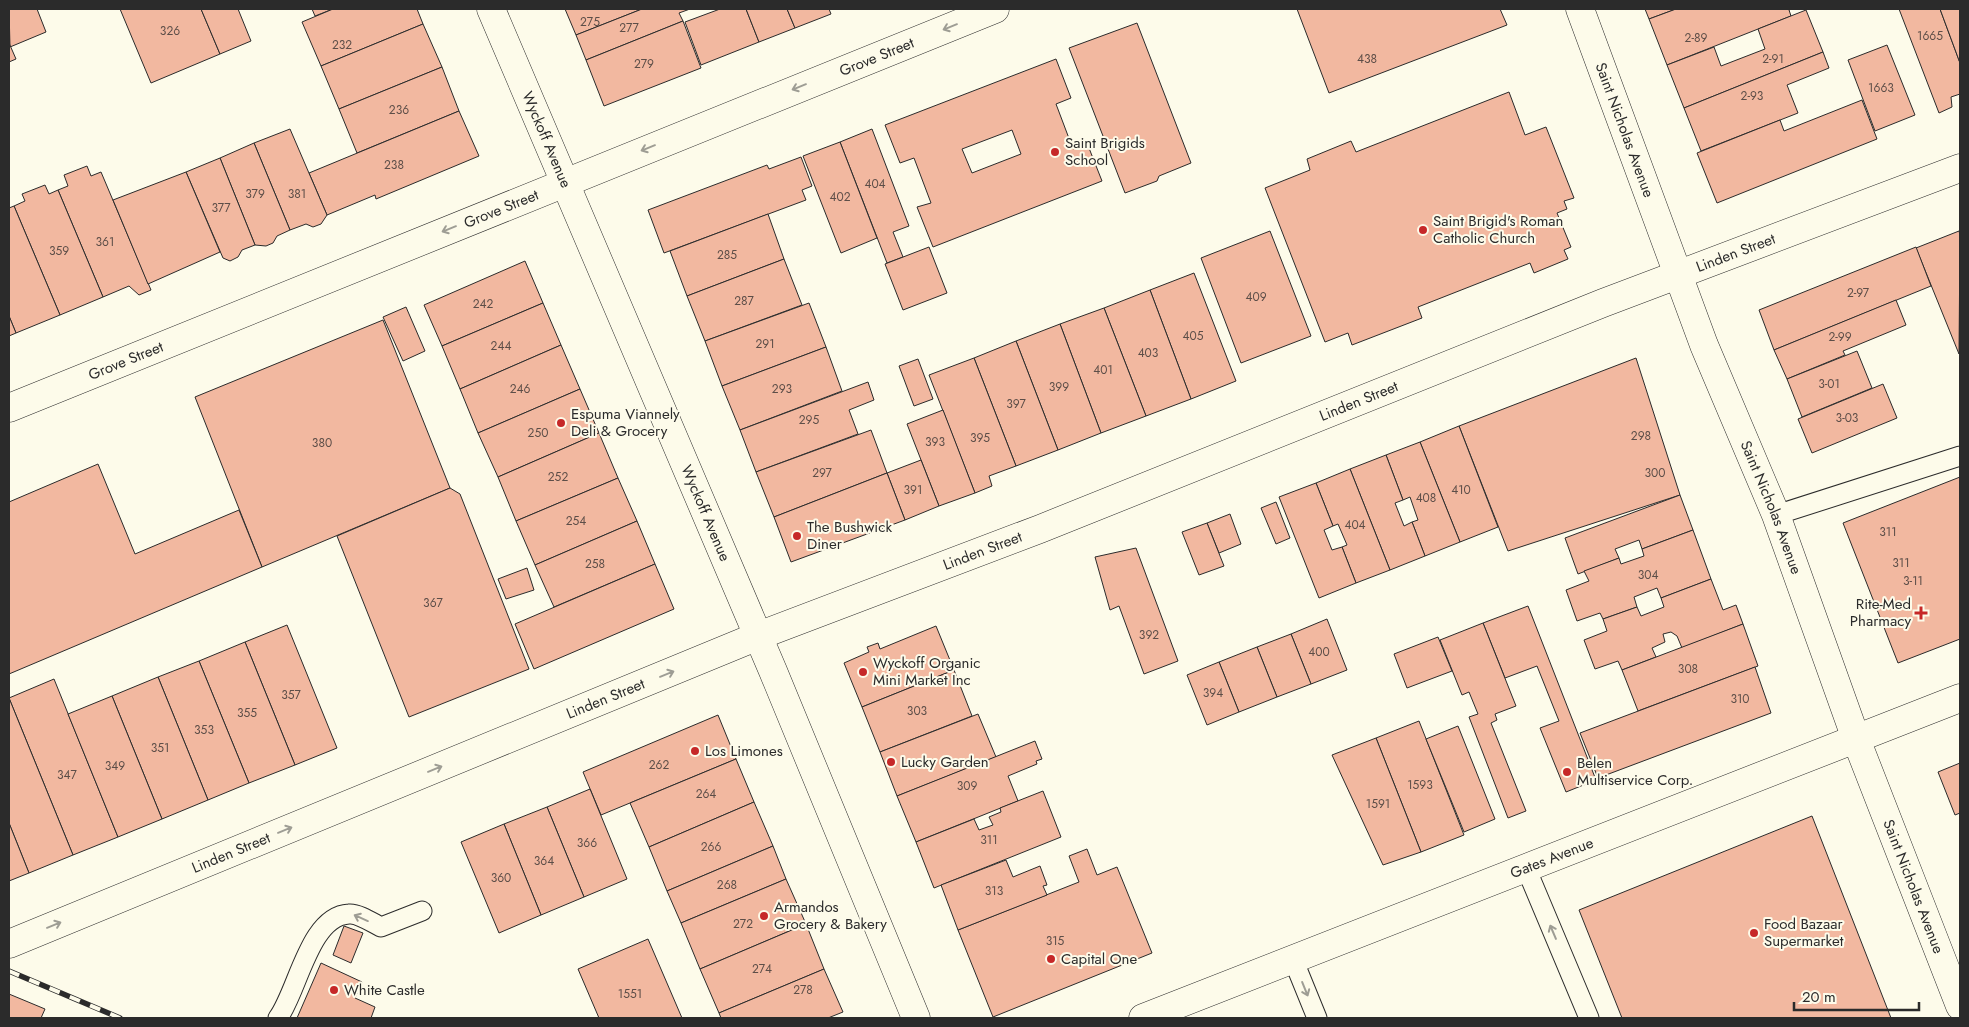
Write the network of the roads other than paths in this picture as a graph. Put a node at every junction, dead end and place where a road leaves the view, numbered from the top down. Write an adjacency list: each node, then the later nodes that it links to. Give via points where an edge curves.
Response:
1 (491, 9): 5 (street, Wyckoff Avenue)
2 (995, 9): 5 (street, Grove Street, one-way to 5)
3 (1580, 9): 6 (street, Saint Nicholas Avenue)
4 (1960, 168): 6 (street, Linden Street)
5 (565, 182): 7 (street, Grove Street, one-way to 7); 10 (street, Wyckoff Avenue)
6 (1680, 276): 9 (street, Saint Nicholas Avenue, via 1704,345); 10 (street, Linden Street, via 1603,303 1040,529)
7 (9, 408)
8 (1960, 456): 9 (lane)
9 (1776, 515): 12 (street, Saint Nicholas Avenue)
10 (758, 636): 15 (street, Linden Street, one-way to 10); 19 (street, Wyckoff Avenue)
11 (1960, 698): 12 (street, Gates Avenue)
12 (1856, 739): 13 (street, Gates Avenue); 17 (street, Saint Nicholas Avenue)
13 (1526, 868): 16 (street, Gates Avenue); 22 (lane, one-way to 13)
14 (422, 911): 18 (lane, one-way to 18, via 381,927 351,913 334,918 314,941)
15 (9, 944)
16 (1293, 959): 20 (street, Gates Avenue); 21 (lane, one-way to 21)
17 (1960, 1006)
18 (278, 1018)
19 (916, 1018)
20 (1143, 1018)
21 (1317, 1018)
22 (1589, 1018)

